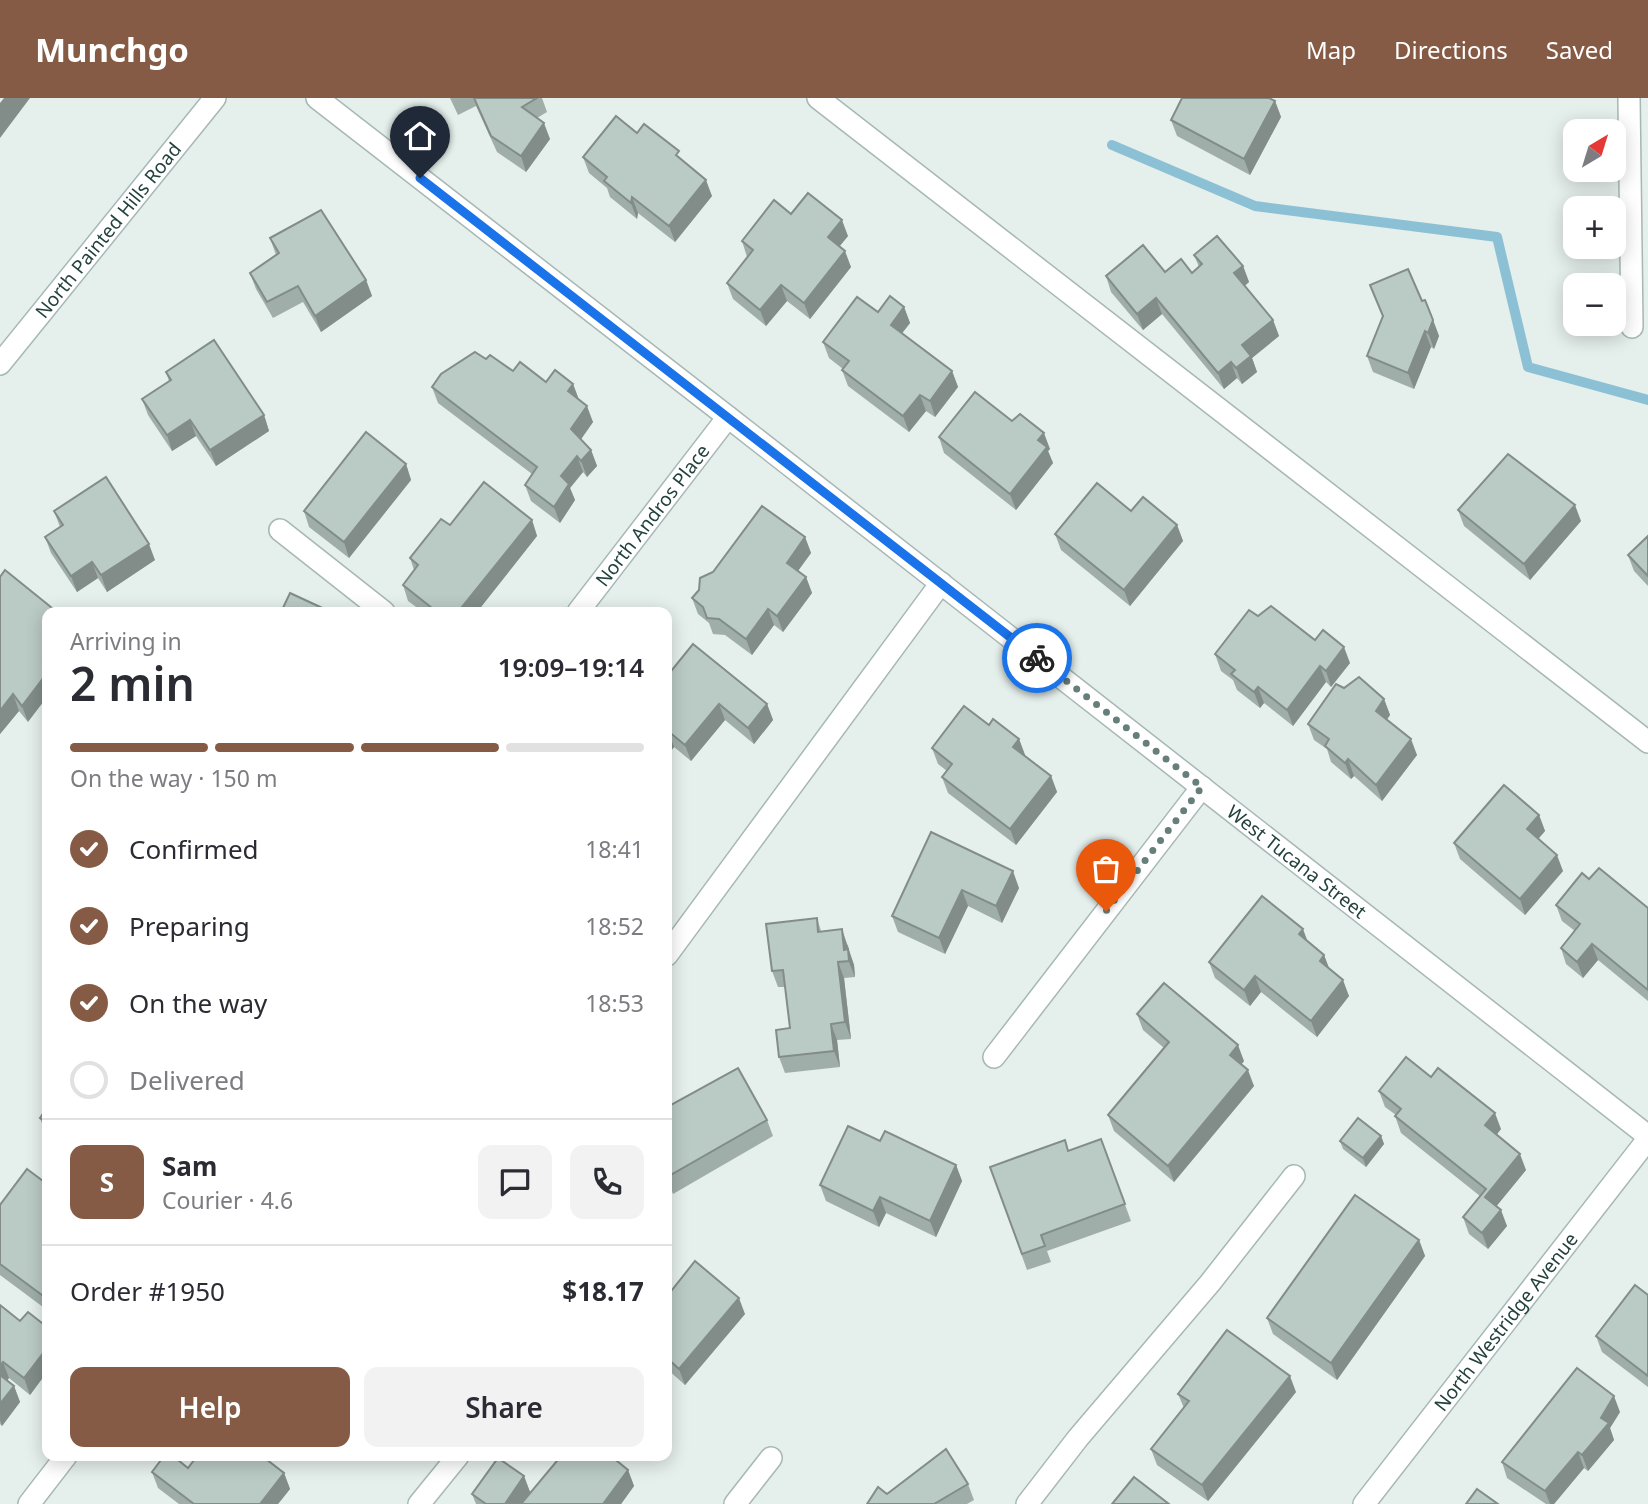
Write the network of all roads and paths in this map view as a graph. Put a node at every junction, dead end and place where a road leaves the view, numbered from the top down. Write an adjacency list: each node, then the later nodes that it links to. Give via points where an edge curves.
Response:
1 (215, 98): 6 (street, North Painted Hills Road)
2 (317, 98): 8 (street, West Tucana Street)
3 (818, 98): 13 (street)
4 (1629, 98): 5 (street)
5 (1632, 327)
6 (7, 341): 7 (street, North Painted Hills Road)
7 (0, 364)
8 (728, 417): 10 (street, West Tucana Street); 12 (street, North Andros Place)
9 (280, 530): 11 (street)
10 (941, 583): 14 (street, West Tucana Street); 15 (street)
11 (378, 607)
12 (582, 607)
13 (1648, 742)
14 (1202, 787): 16 (street); 17 (street, West Tucana Street)
15 (672, 948)
16 (994, 1057)
17 (1648, 1138): 26 (street, North Westridge Avenue)
18 (1294, 1176): 25 (street)
19 (771, 1458): 24 (street)
20 (62, 1461): 22 (street)
21 (454, 1461): 23 (street)
22 (29, 1504)
23 (419, 1504)
24 (735, 1504)
25 (1027, 1504)
26 (1364, 1504)

